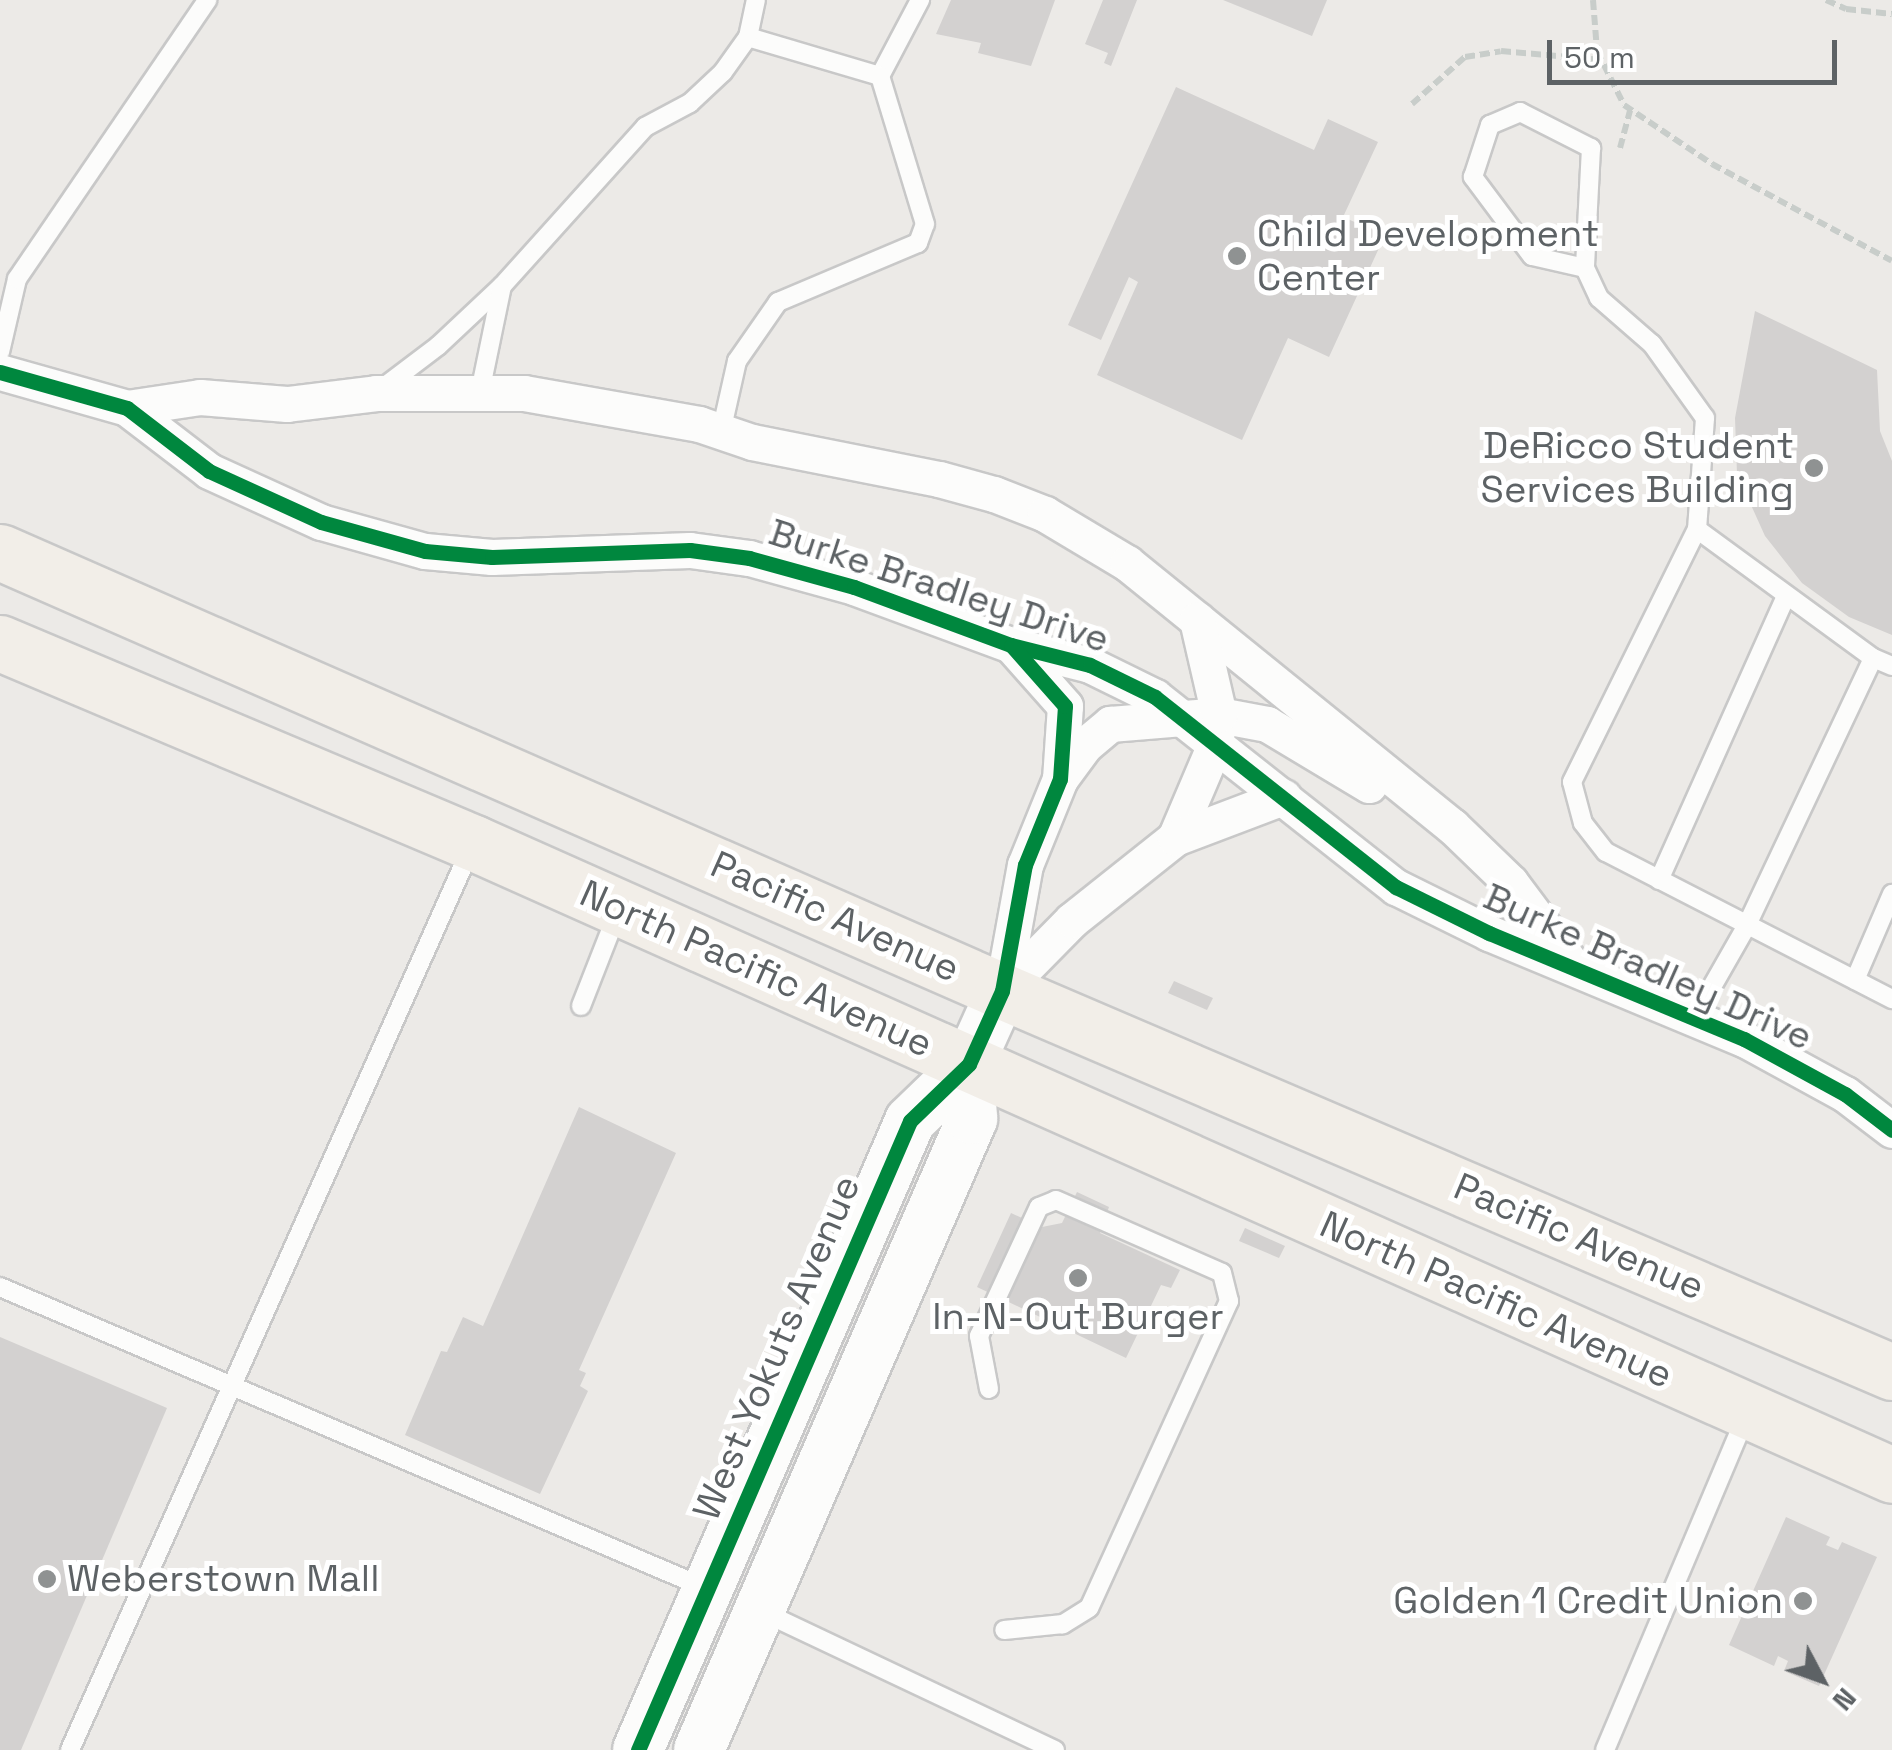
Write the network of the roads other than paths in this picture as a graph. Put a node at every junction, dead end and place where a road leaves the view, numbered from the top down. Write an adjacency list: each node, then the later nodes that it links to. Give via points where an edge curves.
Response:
1 (207, 0): 7 (lane)
2 (756, 0): 4 (lane)
3 (920, 0): 5 (lane)
4 (748, 37): 5 (lane); 8 (lane, via 690,103 644,128)
5 (880, 76): 14 (lane, via 925,224 918,243 778,302 737,362)
6 (1585, 268): 6 (lane, via 1591,148 1520,112 1490,125 1474,177 1532,256); 15 (lane, via 1599,298 1652,344 1705,418)
7 (8, 275): 9 (lane)
8 (502, 286): 11 (lane); 12 (lane)
9 (0, 352)
10 (0, 372): 13 (street, Burke Bradley Drive)
11 (480, 392): 12 (street, Burke Bradley Drive); 14 (street, Burke Bradley Drive, via 564,399)
12 (376, 393): 13 (street, Burke Bradley Drive, via 287,404 200,398)
13 (127, 408): 20 (street, Burke Bradley Drive, via 209,472 321,522 425,551 492,557 690,550 750,558 854,587)
14 (721, 432): 18 (street, Burke Bradley Drive, via 994,494 1092,540)
15 (1697, 528): 17 (lane); 30 (lane, via 1572,782 1583,823 1606,852)
16 (0, 552): 36 (main road, Pacific Avenue)
17 (1786, 596): 21 (lane); 30 (lane)
18 (1197, 620): 24 (street); 27 (street, Burke Bradley Drive)
19 (0, 643): 29 (main road, North Pacific Avenue)
20 (1011, 645): 23 (street, Burke Bradley Drive, via 1090,665 1156,697); 25 (street, via 1065,706)
21 (1873, 658): 22 (lane); 33 (lane)
22 (1892, 666)
23 (1182, 718): 24 (street, Burke Bradley Drive); 25 (street, via 1110,724)
24 (1217, 729): 26 (street, Burke Bradley Drive); 27 (street, via 1268,724 1385,796); 28 (street)
25 (1060, 779): 36 (street, via 1025,865)
26 (1283, 797): 28 (street); 34 (street, Burke Bradley Drive, via 1396,887)
27 (1426, 805): 34 (street, Burke Bradley Drive, via 1510,882)
28 (1175, 838): 36 (street, via 1072,920)
29 (474, 843): 32 (main road, North Pacific Avenue); 44 (lane)
30 (1659, 880): 33 (lane)
31 (1892, 894): 35 (lane)
32 (619, 908): 38 (lane); 40 (main road, North Pacific Avenue)
33 (1746, 927): 35 (lane); 39 (lane)
34 (1572, 966): 39 (street, Burke Bradley Drive)
35 (1855, 980): 37 (lane)
36 (1002, 990): 40 (street, West Yokuts Avenue); 43 (main road, Pacific Avenue)
37 (1892, 1000)
38 (581, 1006)
39 (1693, 1020): 41 (street, Burke Bradley Drive, via 1744,1039 1845,1094)
40 (969, 1064): 46 (main road, North Pacific Avenue); 48 (street, West Yokuts Avenue, via 910,1121); 49 (street, West Yokuts Avenue, via 972,1119)
41 (1892, 1130)
42 (0, 1287): 44 (lane)
43 (1892, 1372)
44 (231, 1386): 48 (lane); 51 (lane)
45 (990, 1389): 50 (lane, via 980,1336 1039,1207 1056,1200 1222,1273 1229,1301 1089,1608 1063,1624)
46 (1748, 1412): 47 (main road, North Pacific Avenue); 55 (lane)
47 (1892, 1475)
48 (708, 1589): 52 (street, West Yokuts Avenue)
49 (762, 1612): 53 (street, West Yokuts Avenue); 54 (lane)
50 (1004, 1630)
51 (70, 1750)
52 (638, 1750)
53 (699, 1750)
54 (1056, 1750)
55 (1605, 1750)

